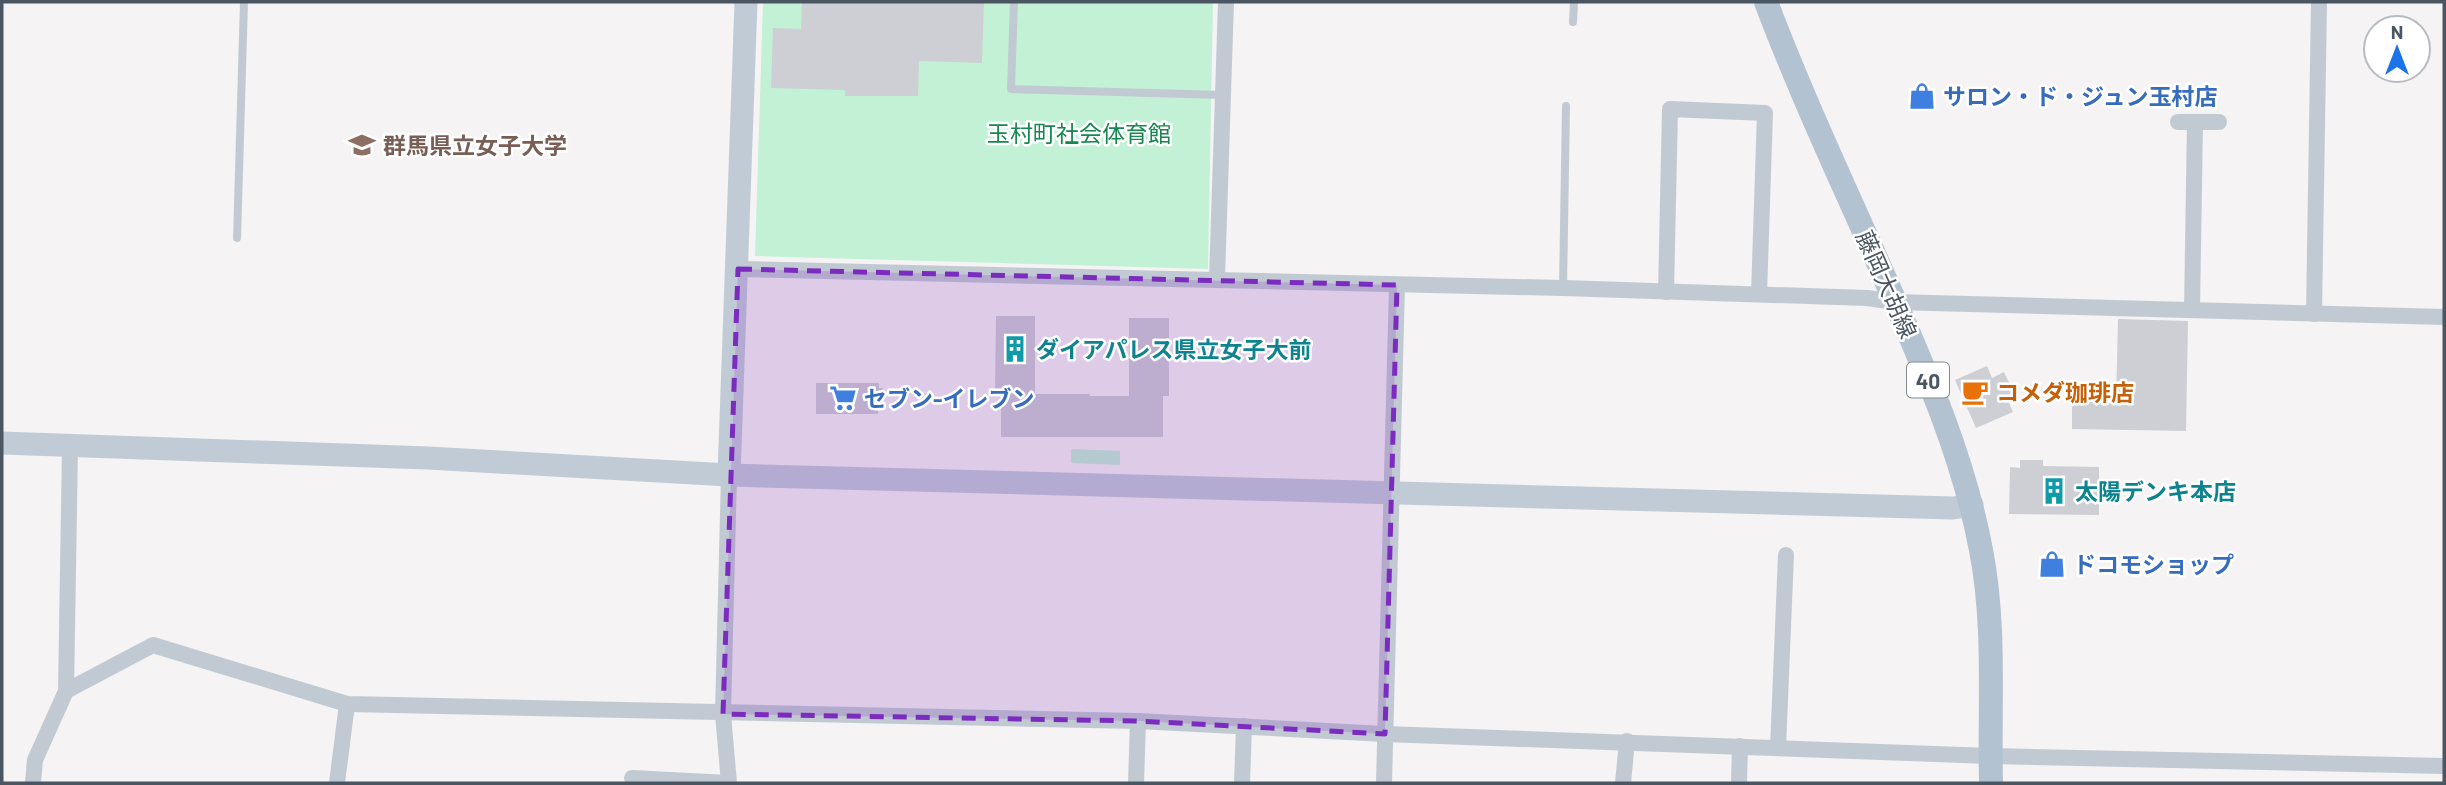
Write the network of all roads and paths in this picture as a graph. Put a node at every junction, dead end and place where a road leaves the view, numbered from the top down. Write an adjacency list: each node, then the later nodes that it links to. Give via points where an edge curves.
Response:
1 (244, 2): 14 (lane)
2 (746, 2): 15 (street)
3 (1014, 2): 9 (lane, via 1011,89)
4 (1226, 2): 9 (street)
5 (1574, 2): 8 (lane)
6 (1766, 2): 21 (main road, 藤岡大胡線 / 40)
7 (2319, 2): 23 (street)
8 (1573, 22)
9 (1223, 94): 16 (street)
10 (1566, 106): 18 (lane)
11 (2178, 122): 12 (street)
12 (2195, 122): 13 (street); 22 (street)
13 (2219, 122)
14 (237, 238)
15 (738, 269): 16 (street); 27 (street)
16 (1217, 279): 17 (street)
17 (1398, 285): 18 (street); 28 (street)
18 (1563, 288): 19 (street)
19 (1666, 292): 20 (street); 20 (street, via 1670,109 1765,113)
20 (1759, 294): 21 (street)
21 (1895, 302): 22 (street); 29 (main road, 藤岡大胡線 / 40, via 1944,419)
22 (2192, 310): 23 (street)
23 (2314, 314): 24 (street)
24 (2444, 317)
25 (2, 443): 26 (street)
26 (70, 447): 27 (street, via 428,458); 31 (street)
27 (729, 475): 28 (street); 33 (street)
28 (1392, 493): 29 (street); 36 (street)
29 (1972, 505): 40 (main road, 藤岡大胡線 / 40, via 1988,599)
30 (1786, 555): 39 (street)
31 (66, 691): 32 (street, via 153,645); 43 (street, via 35,760)
32 (347, 704): 33 (street); 44 (street)
33 (723, 714): 34 (street); 45 (street)
34 (1138, 721): 35 (street); 46 (street)
35 (1244, 726): 36 (street); 47 (street)
36 (1385, 734): 37 (street); 48 (street)
37 (1627, 741): 38 (street); 49 (street)
38 (1740, 746): 39 (street); 50 (street)
39 (1778, 748): 40 (street)
40 (1990, 756): 41 (street); 51 (main road, 藤岡大胡線 / 40)
41 (2444, 766)
42 (632, 778): 45 (street)
43 (33, 783)
44 (337, 783)
45 (729, 783)
46 (1136, 783)
47 (1242, 783)
48 (1384, 783)
49 (1623, 783)
50 (1739, 783)
51 (1991, 783)

